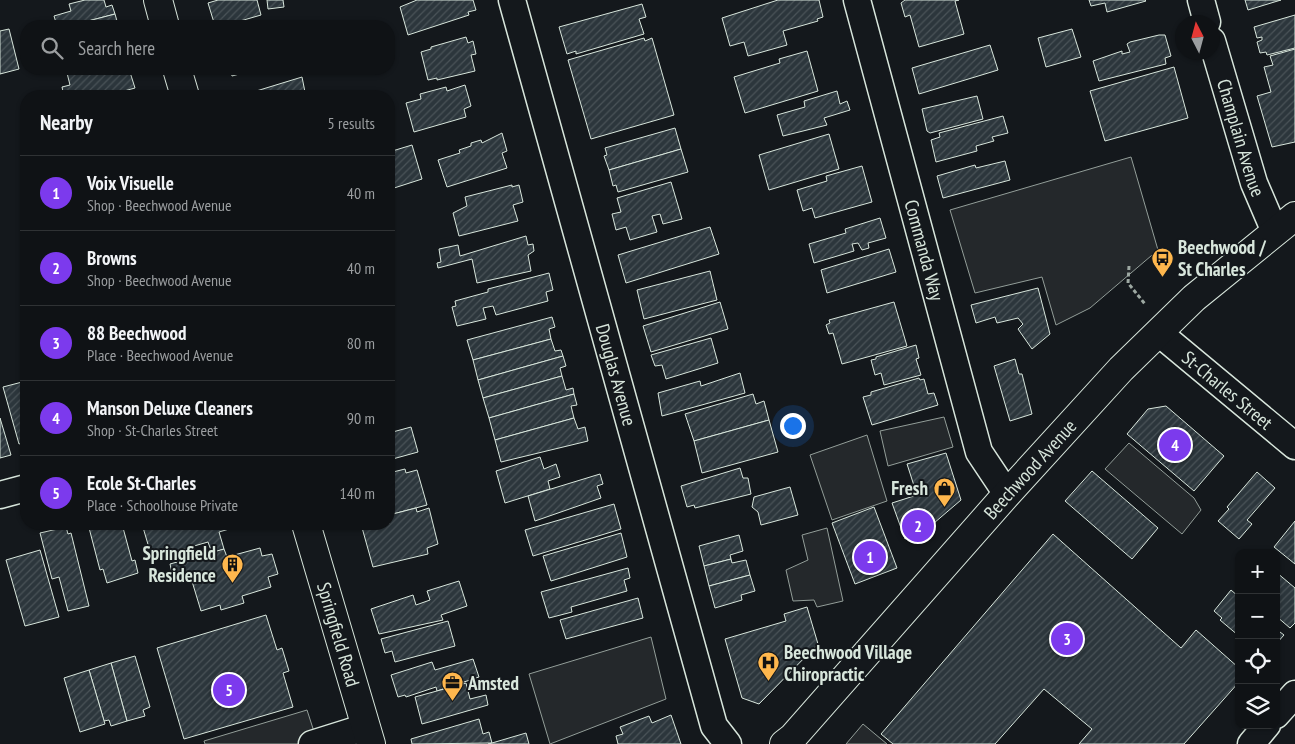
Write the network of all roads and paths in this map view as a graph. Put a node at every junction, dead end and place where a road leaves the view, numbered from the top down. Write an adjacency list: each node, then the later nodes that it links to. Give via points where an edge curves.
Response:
1 (158, 0): 6 (main road)
2 (512, 0): 24 (street, Douglas Avenue, via 714,726)
3 (857, 0): 16 (street, Commanda Way, via 979,452)
4 (1201, 0): 5 (street)
5 (1205, 15)
6 (163, 20)
7 (1218, 60): 10 (street, Champlain Avenue, via 1254,183)
8 (179, 75): 9 (main road)
9 (183, 90)
10 (1285, 224): 13 (main road, Beechwood Avenue, via 1194,298)
11 (1129, 266): 12 (path, via 1128,283)
12 (1145, 304)
13 (1159, 332): 14 (street, St-Charles Street); 16 (main road, Beechwood Avenue)
14 (1295, 446)
15 (20, 490): 17 (street)
16 (1007, 494): 25 (main road, Beechwood Avenue)
17 (0, 496)
18 (308, 530): 22 (main road, Springfield Road)
19 (1295, 694): 20 (street)
20 (1280, 711)
21 (1264, 729): 26 (street)
22 (368, 735): 23 (street)
23 (312, 744)
24 (728, 744)
25 (784, 744)
26 (1251, 744)

